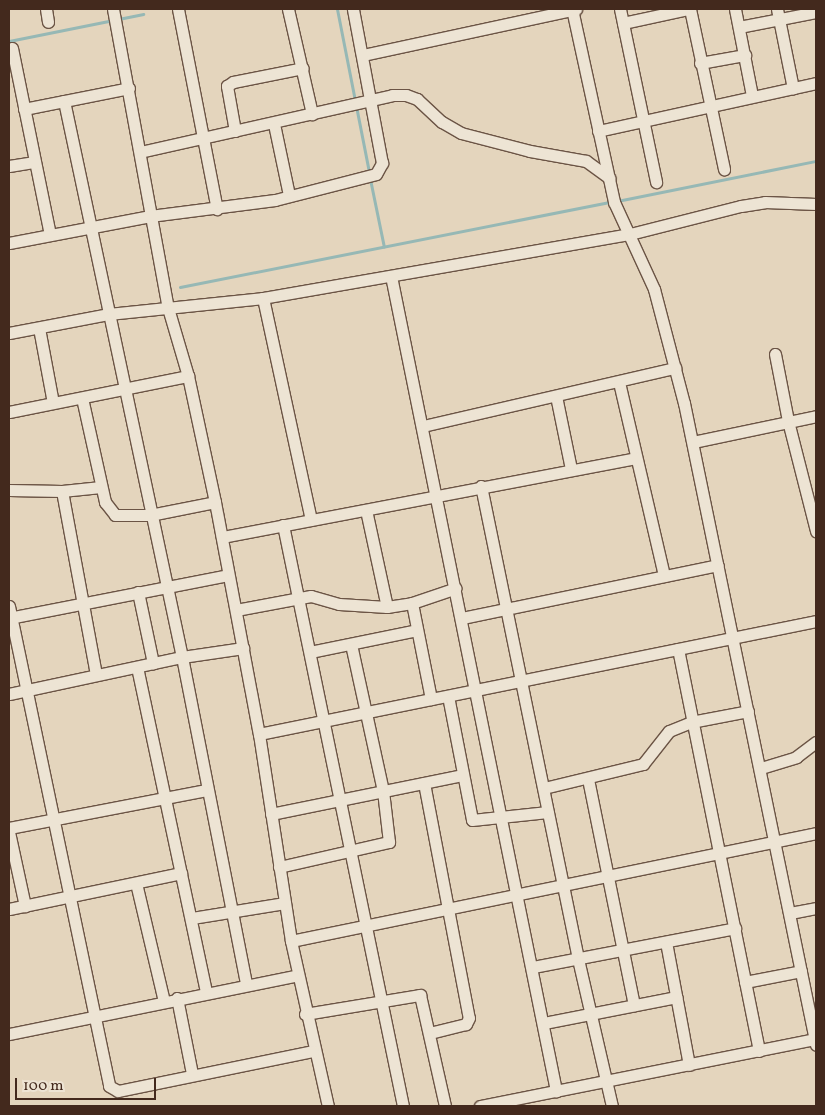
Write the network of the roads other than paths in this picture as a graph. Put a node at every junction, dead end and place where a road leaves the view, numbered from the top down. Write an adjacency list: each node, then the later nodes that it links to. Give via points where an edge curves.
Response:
1 (46, 9): 12 (street)
2 (113, 9): 21 (street)
3 (178, 9): 33 (street)
4 (288, 9): 19 (street)
5 (354, 9): 16 (street)
6 (573, 9): 16 (street); 32 (street)
7 (620, 9): 13 (street)
8 (689, 9): 13 (street); 18 (street)
9 (735, 9): 14 (street)
10 (816, 12): 11 (street)
11 (778, 14): 14 (street); 22 (street)
12 (48, 22)
13 (623, 23): 29 (street)
14 (739, 27): 17 (street)
15 (12, 48): 27 (street)
16 (363, 55): 25 (street)
17 (745, 55): 18 (street); 23 (street)
18 (700, 63): 26 (street)
19 (303, 68): 28 (street); 31 (street, via 232,82 227,86)
20 (816, 83): 22 (street)
21 (129, 88): 24 (street); 34 (street)
22 (794, 88): 23 (street)
23 (752, 96): 26 (street)
24 (64, 101): 27 (street); 44 (street)
25 (372, 101): 28 (street); 38 (street, via 406,95 417,99 442,122 461,133 586,161); 40 (street, via 382,163 376,174)
26 (710, 106): 29 (street); 37 (street)
27 (24, 109): 35 (street)
28 (312, 114): 30 (street)
29 (644, 120): 32 (street); 39 (street)
30 (274, 124): 31 (street); 40 (street)
31 (235, 131): 33 (street)
32 (598, 131): 38 (street)
33 (204, 138): 34 (street); 42 (street)
34 (140, 152): 43 (street)
35 (35, 162): 36 (street); 45 (street)
36 (9, 166)
37 (724, 169)
38 (609, 178): 46 (street, via 614,199)
39 (656, 182)
40 (289, 195): 42 (street)
41 (816, 204): 46 (street, via 765,202)
42 (217, 209): 43 (street)
43 (150, 216): 44 (street); 50 (street)
44 (90, 226): 45 (street); 51 (street)
45 (50, 234): 47 (street)
46 (630, 234): 48 (street); 55 (street, via 654,289)
47 (9, 243)
48 (391, 276): 49 (street); 65 (street)
49 (263, 298): 50 (street); 77 (street)
50 (168, 308): 51 (street); 56 (street)
51 (109, 314): 52 (street); 58 (street)
52 (40, 328): 53 (street); 61 (street)
53 (9, 333)
54 (775, 354): 64 (street)
55 (675, 368): 57 (street); 66 (street)
56 (188, 376): 58 (street); 74 (street)
57 (619, 382): 59 (street); 67 (street)
58 (124, 390): 60 (street); 76 (street)
59 (556, 396): 65 (street); 68 (street)
60 (82, 398): 61 (street); 70 (street)
61 (53, 403): 62 (street)
62 (9, 412)
63 (816, 416): 64 (street)
64 (788, 421): 66 (street); 79 (street)
65 (423, 426): 73 (street)
66 (693, 442): 81 (street)
67 (636, 458): 68 (street); 83 (street)
68 (572, 470): 69 (street)
69 (481, 486): 73 (street); 91 (street)
70 (101, 487): 72 (street); 76 (street, via 105,502 115,515)
71 (9, 490): 72 (street)
72 (62, 491): 88 (street)
73 (437, 495): 75 (street); 85 (street)
74 (215, 502): 76 (street); 80 (street)
75 (366, 510): 77 (street); 90 (street)
76 (150, 515): 84 (street)
77 (311, 520): 78 (street)
78 (283, 525): 80 (street); 87 (street)
79 (816, 531)
80 (222, 537): 82 (street)
81 (718, 565): 83 (street); 97 (street)
82 (228, 575): 84 (street); 92 (street)
83 (664, 576): 91 (street)
84 (167, 586): 86 (street); 102 (street)
85 (456, 588): 89 (street); 94 (street)
86 (138, 592): 88 (street); 103 (street)
87 (299, 598): 90 (street, via 319,596 339,604); 92 (street); 101 (street)
88 (80, 603): 93 (street); 105 (street)
89 (412, 603): 90 (street); 96 (street)
90 (386, 607)
91 (507, 609): 94 (street); 106 (street)
92 (236, 610): 99 (street)
93 (10, 614): 107 (street)
94 (462, 618): 108 (street)
95 (816, 621): 97 (street)
96 (417, 630): 98 (street); 111 (street)
97 (733, 638): 100 (street); 112 (street)
98 (352, 644): 101 (street); 113 (street)
99 (243, 648): 102 (street); 116 (street)
100 (678, 649): 106 (street); 115 (street)
101 (310, 652): 114 (street)
102 (182, 657): 103 (street); 123 (street)
103 (153, 663): 104 (street)
104 (137, 667): 105 (street); 125 (street)
105 (96, 674): 107 (street)
106 (522, 681): 108 (street); 122 (street)
107 (27, 690): 109 (street); 130 (street)
108 (477, 690): 110 (street); 129 (street)
109 (9, 694)
110 (448, 696): 111 (street); 119 (street)
111 (431, 698): 113 (street)
112 (748, 711): 115 (street); 118 (street)
113 (365, 713): 114 (street); 124 (street)
114 (324, 721): 116 (street); 126 (street)
115 (691, 722): 120 (street, via 664,736 643,764); 136 (street)
116 (259, 734): 128 (street)
117 (816, 742): 118 (street, via 796,757)
118 (761, 768): 134 (street)
119 (463, 775): 121 (street); 129 (street, via 472,820)
120 (588, 779): 122 (street); 139 (street)
121 (424, 782): 124 (street); 149 (street)
122 (544, 788): 127 (street)
123 (206, 790): 125 (street); 148 (street)
124 (383, 791): 126 (street); 135 (street, via 389,842)
125 (165, 798): 130 (street); 138 (street)
126 (341, 800): 128 (street); 135 (street)
127 (548, 812): 129 (street); 141 (street)
128 (271, 814): 137 (street)
129 (503, 818): 142 (street)
130 (54, 819): 131 (street); 143 (street)
131 (9, 828)
132 (9, 832): 145 (street)
133 (816, 833): 134 (street)
134 (777, 841): 136 (street); 150 (street)
135 (351, 852): 137 (street); 152 (street)
136 (718, 854): 139 (street); 153 (street)
137 (279, 867): 144 (street)
138 (181, 873): 140 (street); 151 (street)
139 (608, 877): 141 (street); 156 (street)
140 (136, 883): 143 (street); 167 (street)
141 (564, 886): 142 (street); 157 (street)
142 (517, 894): 149 (street); 158 (street)
143 (68, 897): 145 (street); 171 (street)
144 (284, 903): 148 (street); 154 (street)
145 (25, 906): 147 (street)
146 (816, 908): 150 (street)
147 (9, 909)
148 (233, 910): 151 (street); 162 (street)
149 (448, 911): 152 (street); 173 (street, via 469,1022)
150 (790, 913): 159 (street)
151 (192, 918): 163 (street)
152 (366, 927): 154 (street); 166 (street)
153 (735, 928): 155 (street); 161 (street)
154 (291, 941): 160 (street)
155 (666, 942): 156 (street); 164 (street)
156 (624, 950): 157 (street); 168 (street)
157 (578, 959): 158 (street); 169 (street)
158 (533, 968): 172 (street)
159 (802, 971): 161 (street); 175 (street)
160 (298, 976): 162 (street); 170 (street)
161 (745, 982): 176 (street)
162 (246, 984): 163 (street)
163 (206, 992): 165 (street)
164 (676, 997): 168 (street); 178 (street)
165 (177, 998): 167 (street); 179 (street)
166 (380, 999): 170 (street); 173 (street, via 420,995); 183 (street)
167 (164, 1001): 171 (street)
168 (634, 1005): 169 (street)
169 (591, 1013): 172 (street); 180 (street)
170 (305, 1014): 177 (street)
171 (92, 1017): 174 (street); 179 (street, via 113,1090)
172 (544, 1023): 181 (street)
173 (429, 1032): 184 (street)
174 (9, 1034)
175 (816, 1041): 176 (street)
176 (759, 1050): 178 (street)
177 (313, 1051): 179 (street); 182 (street)
178 (689, 1065): 180 (street)
179 (192, 1074)
180 (607, 1081): 181 (street); 186 (street)
181 (556, 1091): 185 (street)
182 (328, 1106)
183 (402, 1106)
184 (445, 1106)
185 (480, 1106)
186 (612, 1106)

